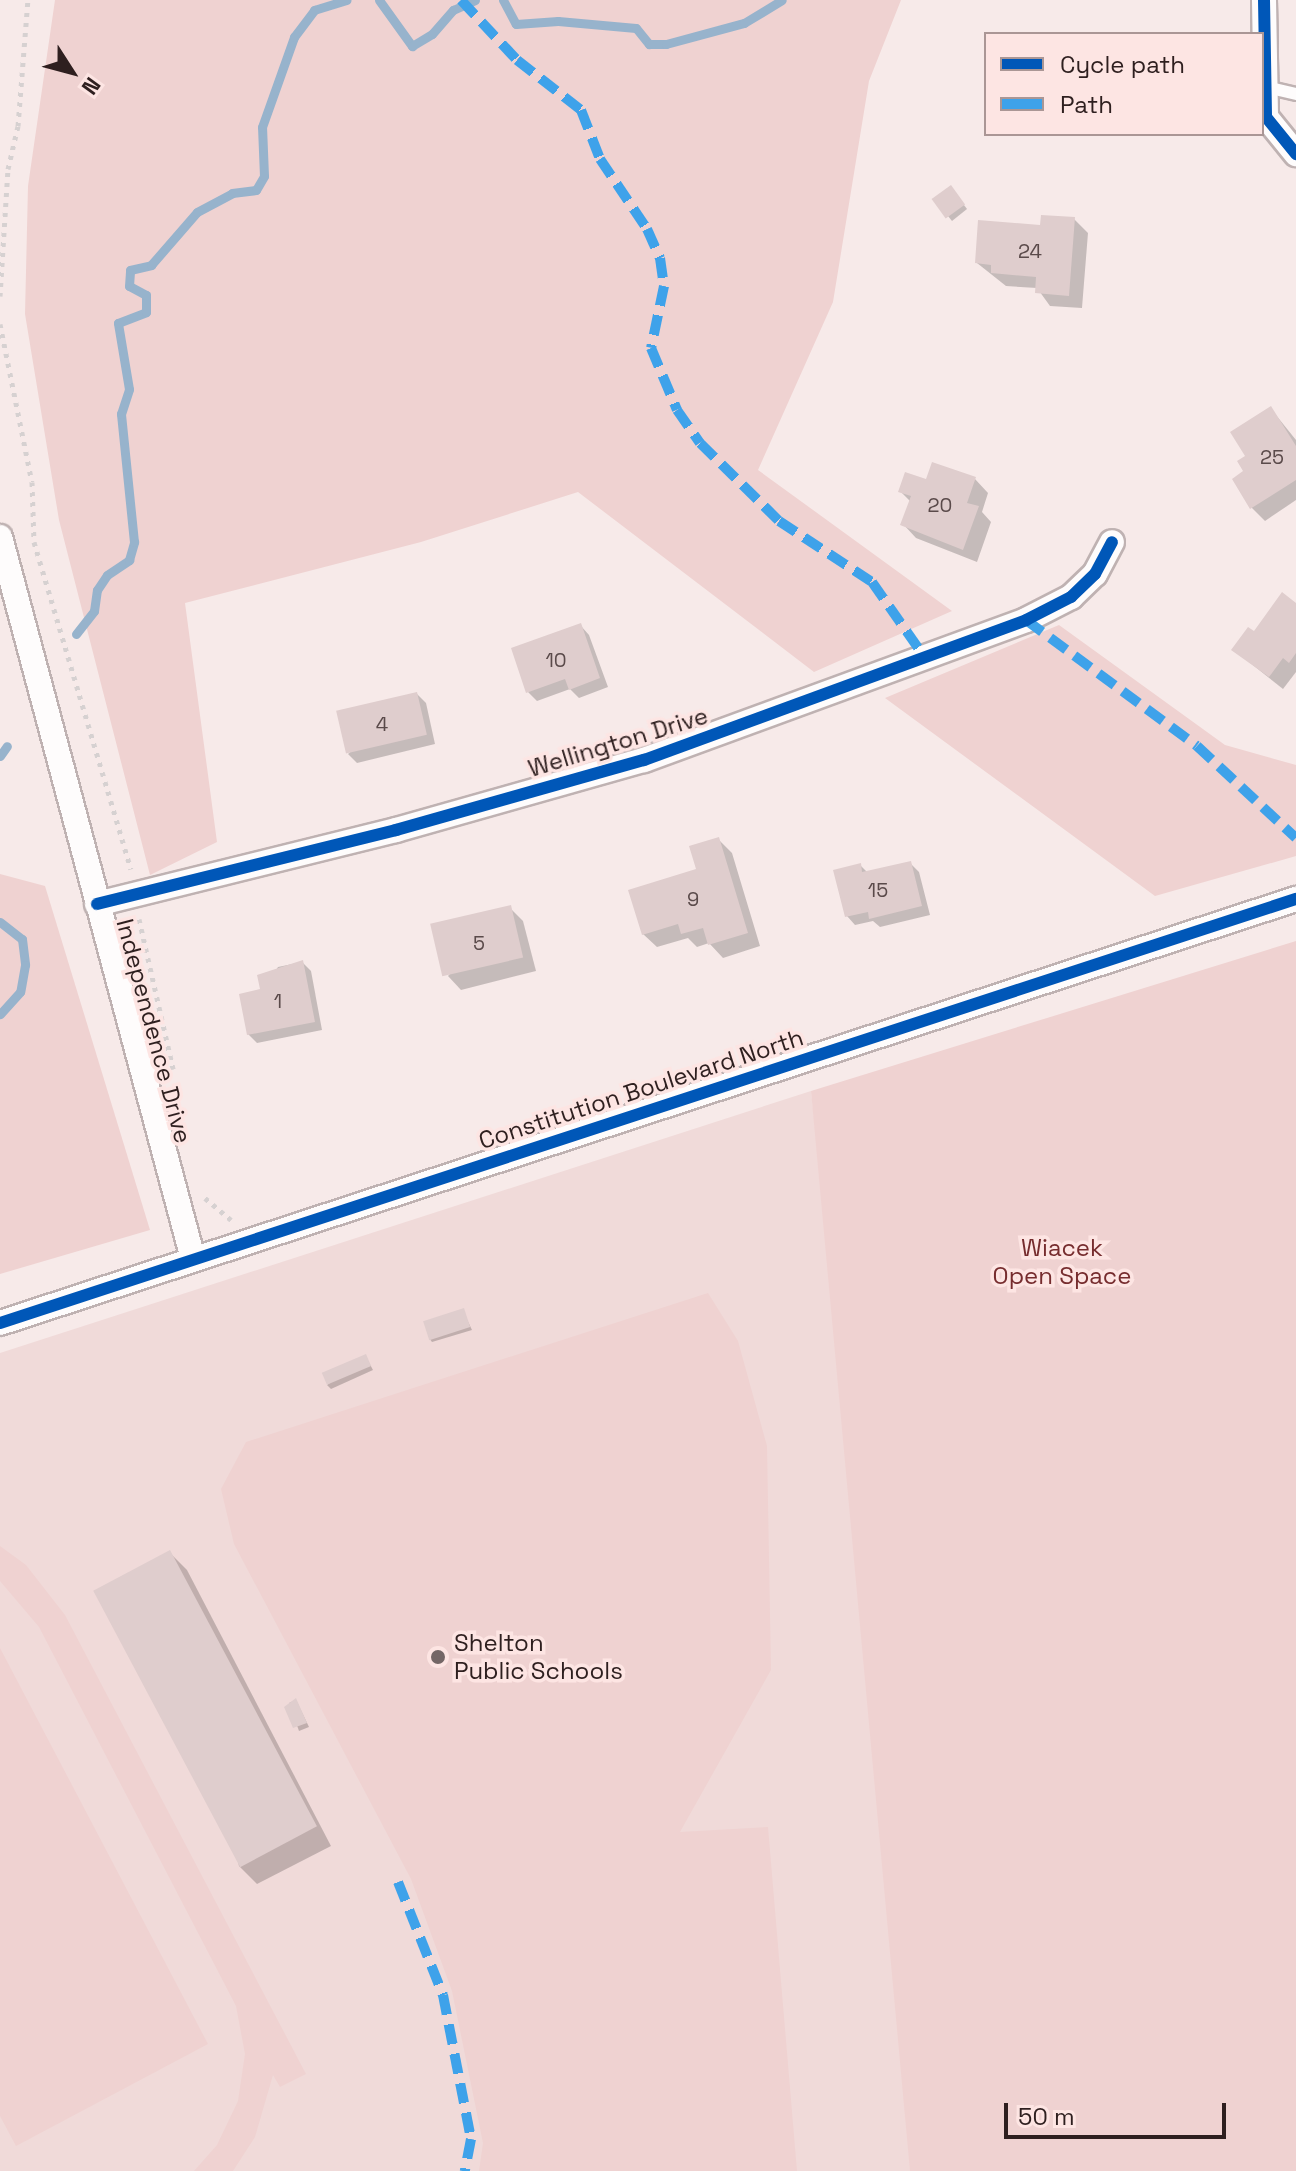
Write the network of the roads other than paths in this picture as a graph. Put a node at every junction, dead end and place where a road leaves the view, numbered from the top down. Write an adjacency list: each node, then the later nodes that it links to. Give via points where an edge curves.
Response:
1 (1264, 0): 2 (street)
2 (1266, 87): 3 (lane); 4 (street, via 1266,117)
3 (1296, 94)
4 (1296, 154)
5 (1112, 542): 8 (street, Wellington Drive, via 1095,574 1071,597 1026,620 659,755 396,830)
6 (1, 548): 8 (street, Independence Drive)
7 (1296, 899): 9 (street, Constitution Boulevard North)
8 (97, 904): 9 (street, Independence Drive)
9 (193, 1259): 10 (street, Constitution Boulevard North)
10 (0, 1323)

